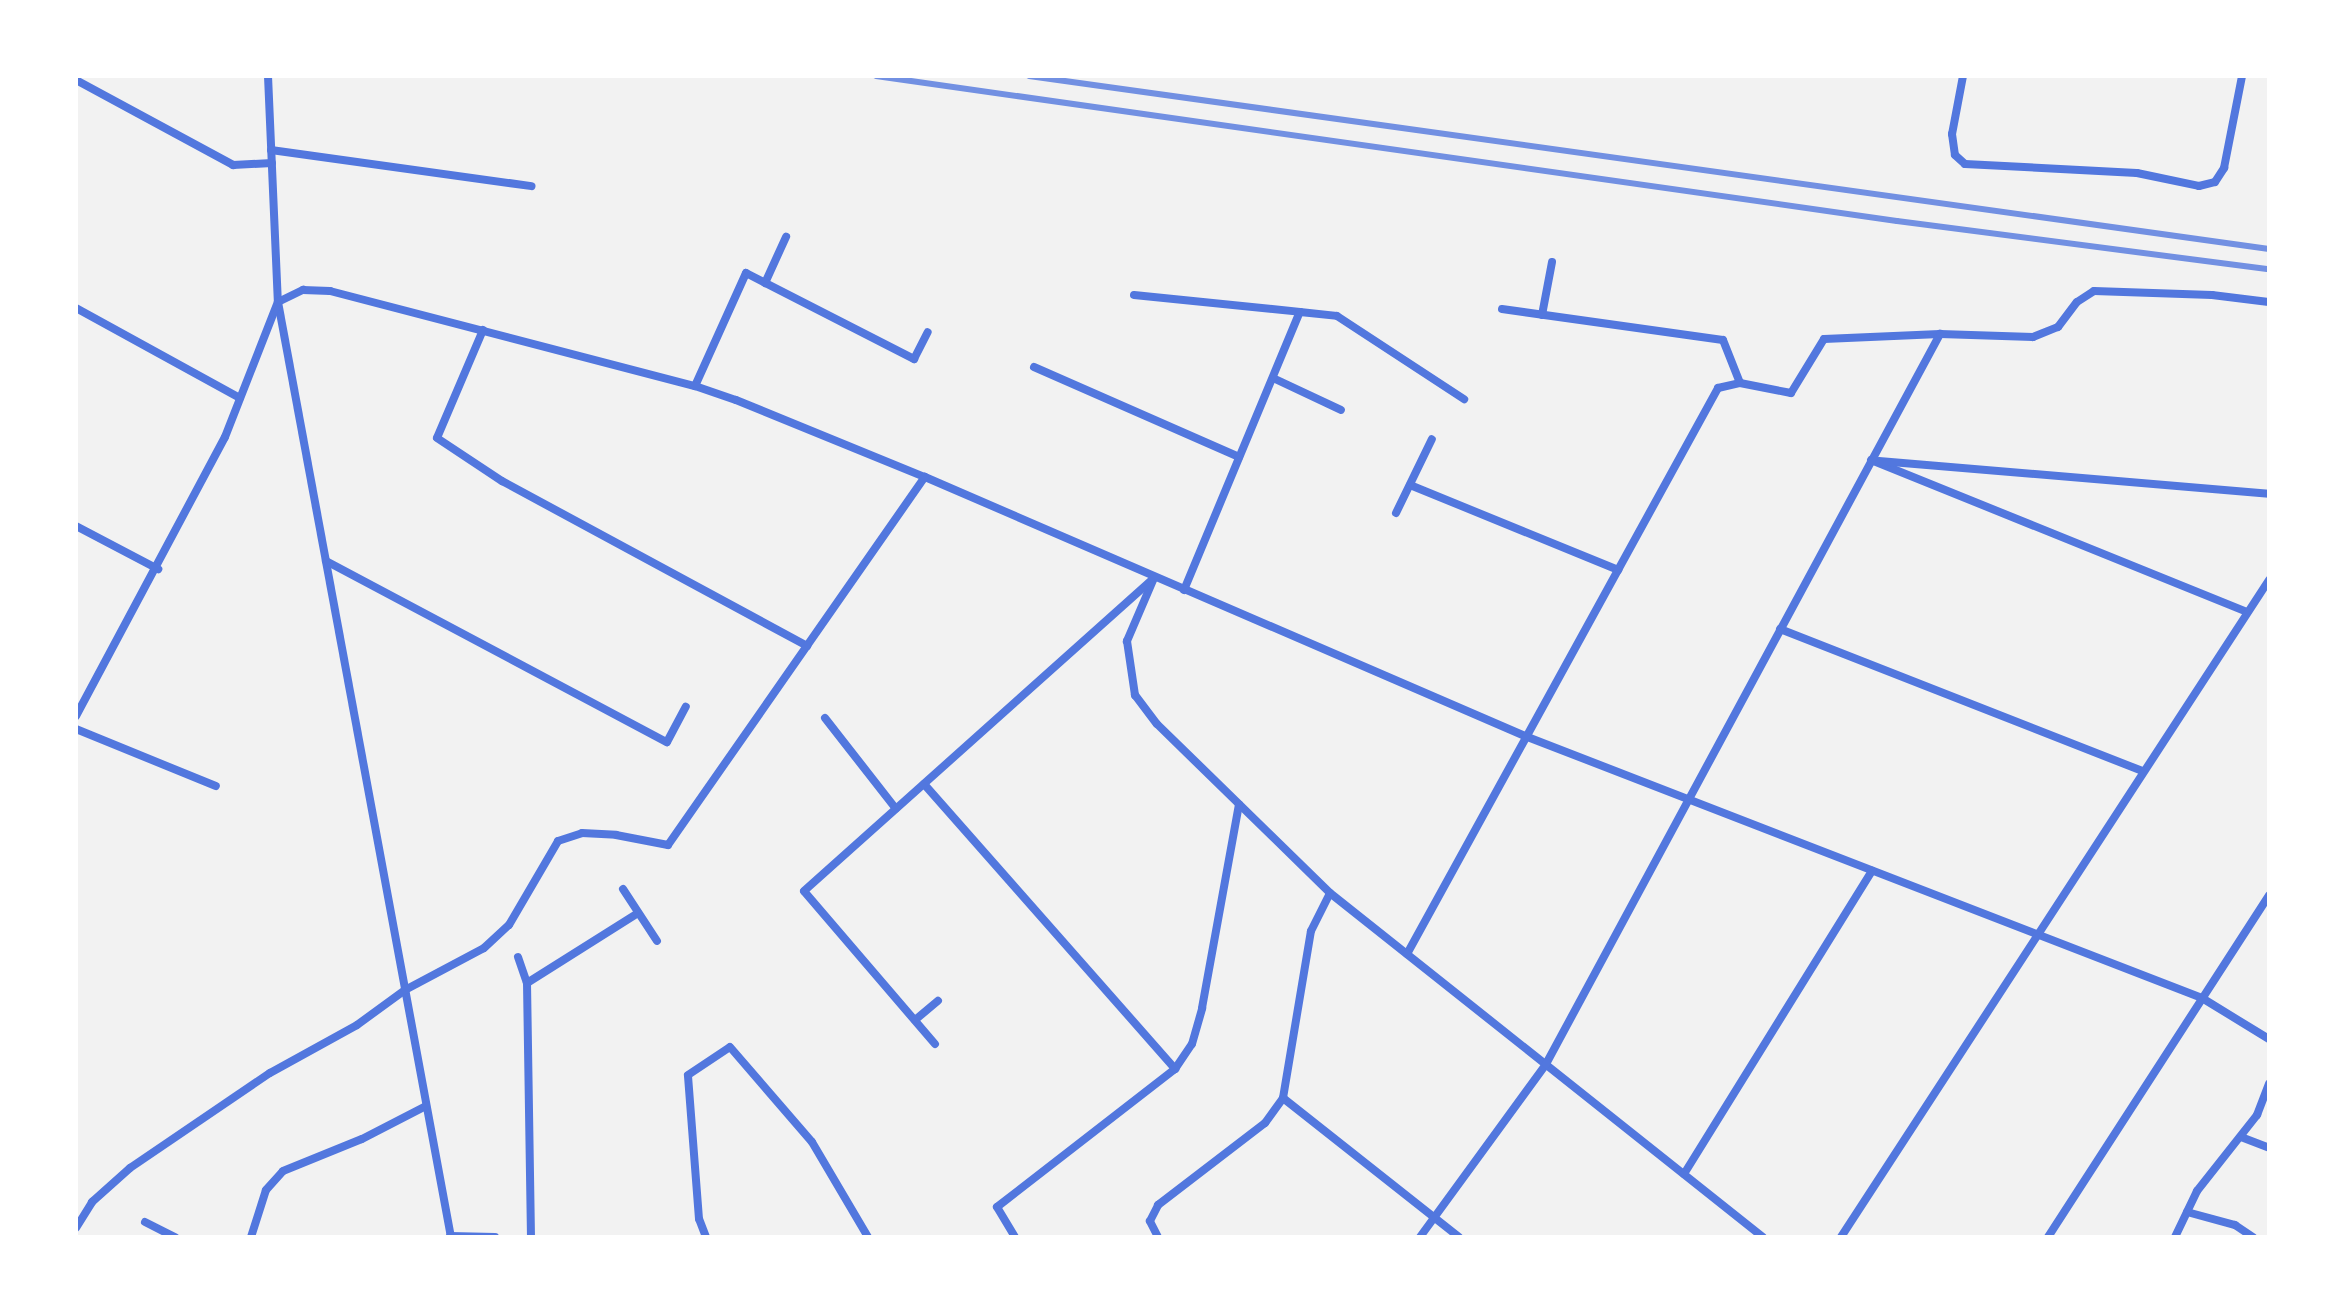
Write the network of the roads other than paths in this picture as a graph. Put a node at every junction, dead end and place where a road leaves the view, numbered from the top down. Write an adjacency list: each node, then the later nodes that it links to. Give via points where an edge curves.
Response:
1 (268, 76): 5 (street)
2 (1963, 76): 3 (street, via 1952,134 1955,155 1965,164 2137,173 2199,186 2215,182 2224,168)
3 (2242, 76)
4 (76, 80): 6 (street, via 233,165)
5 (271, 150): 6 (street); 7 (street)
6 (272, 163): 12 (street)
7 (532, 186)
8 (786, 237): 10 (street)
9 (1552, 262): 17 (street)
10 (765, 283): 19 (street, via 914,359); 24 (street, via 746,273)
11 (1134, 295): 16 (street)
12 (278, 302): 18 (street, via 303,290 330,291); 25 (street); 36 (street)
13 (2269, 302): 20 (street, via 2094,291 2077,302 2058,327 2033,337)
14 (76, 308): 25 (street)
15 (1502, 309): 17 (street)
16 (1300, 312): 22 (street); 26 (street, via 1337,316)
17 (1542, 315): 23 (street, via 1723,340)
18 (483, 330): 24 (street); 44 (street, via 437,438 502,481)
19 (928, 332)
20 (1940, 334): 23 (street, via 1824,339 1791,393); 30 (street)
21 (1034, 367): 29 (street)
22 (1273, 378): 27 (street); 29 (street)
23 (1740, 383): 38 (street, via 1718,388)
24 (695, 386): 31 (street)
25 (240, 398): 37 (street)
26 (1464, 399)
27 (1341, 410)
28 (1432, 439): 32 (street)
29 (1239, 457): 41 (street)
30 (1871, 460): 33 (street); 42 (street); 43 (street)
31 (925, 477): 39 (street); 44 (street)
32 (1410, 485): 34 (street); 38 (street)
33 (2269, 494)
34 (1396, 513)
35 (76, 526): 37 (street)
36 (326, 561): 45 (street, via 667,742); 66 (street)
37 (158, 569): 46 (street)
38 (1618, 570): 49 (street)
39 (1154, 578): 41 (street); 51 (street); 54 (street, via 1127,641 1135,695 1157,724)
40 (2269, 580): 42 (street)
41 (1184, 590): 49 (street)
42 (2248, 612): 50 (street)
43 (1780, 629): 50 (street); 53 (street)
44 (807, 646): 66 (street, via 668,845 582,833 558,841 509,925 484,948)
45 (686, 707)
46 (76, 716)
47 (825, 718): 55 (street)
48 (76, 729): 52 (street)
49 (1525, 736): 53 (street); 63 (street)
50 (2143, 771): 61 (street)
51 (924, 784): 55 (street); 73 (street)
52 (216, 786)
53 (1687, 800): 56 (street); 72 (street)
54 (1239, 804): 58 (street); 73 (street, via 1202,1008 1192,1044)
55 (896, 809): 69 (street, via 804,891)
56 (1872, 871): 61 (street); 79 (street)
57 (623, 889): 60 (street)
58 (1330, 893): 63 (street); 75 (street, via 1311,931)
59 (2269, 895): 67 (street)
60 (638, 913): 62 (street); 65 (street)
61 (2036, 934): 67 (street); 96 (street)
62 (657, 941)
63 (1407, 954): 72 (street)
64 (518, 957): 65 (street)
65 (527, 983): 88 (street)
66 (405, 990): 76 (street); 83 (street, via 130,1168 92,1202)
67 (2202, 998): 70 (street); 97 (street)
68 (938, 1001): 69 (street)
69 (915, 1020): 71 (street)
70 (2269, 1039)
71 (935, 1044)
72 (1546, 1064): 79 (street); 81 (street)
73 (1175, 1069): 91 (street, via 997,1207)
74 (2269, 1083): 77 (street, via 2257,1115)
75 (1283, 1098): 81 (street); 92 (street, via 1265,1123 1158,1205 1150,1221)
76 (426, 1106): 84 (street); 86 (street, via 283,1171 266,1190)
77 (2241, 1137): 78 (street); 80 (street, via 2197,1191)
78 (2269, 1148)
79 (1684, 1174): 95 (street)
80 (2187, 1212): 98 (street); 99 (street, via 2235,1225)
81 (1434, 1218): 93 (street); 94 (street)
82 (145, 1222): 85 (street)
83 (76, 1228)
84 (450, 1236): 87 (street)
85 (175, 1237)
86 (251, 1237)
87 (495, 1237)
88 (531, 1237)
89 (706, 1237): 90 (street, via 699,1219 688,1075 730,1047 812,1142)
90 (868, 1237)
91 (1015, 1237)
92 (1158, 1237)
93 (1420, 1237)
94 (1459, 1237)
95 (1763, 1237)
96 (1841, 1237)
97 (2048, 1237)
98 (2175, 1237)
99 (2253, 1237)

